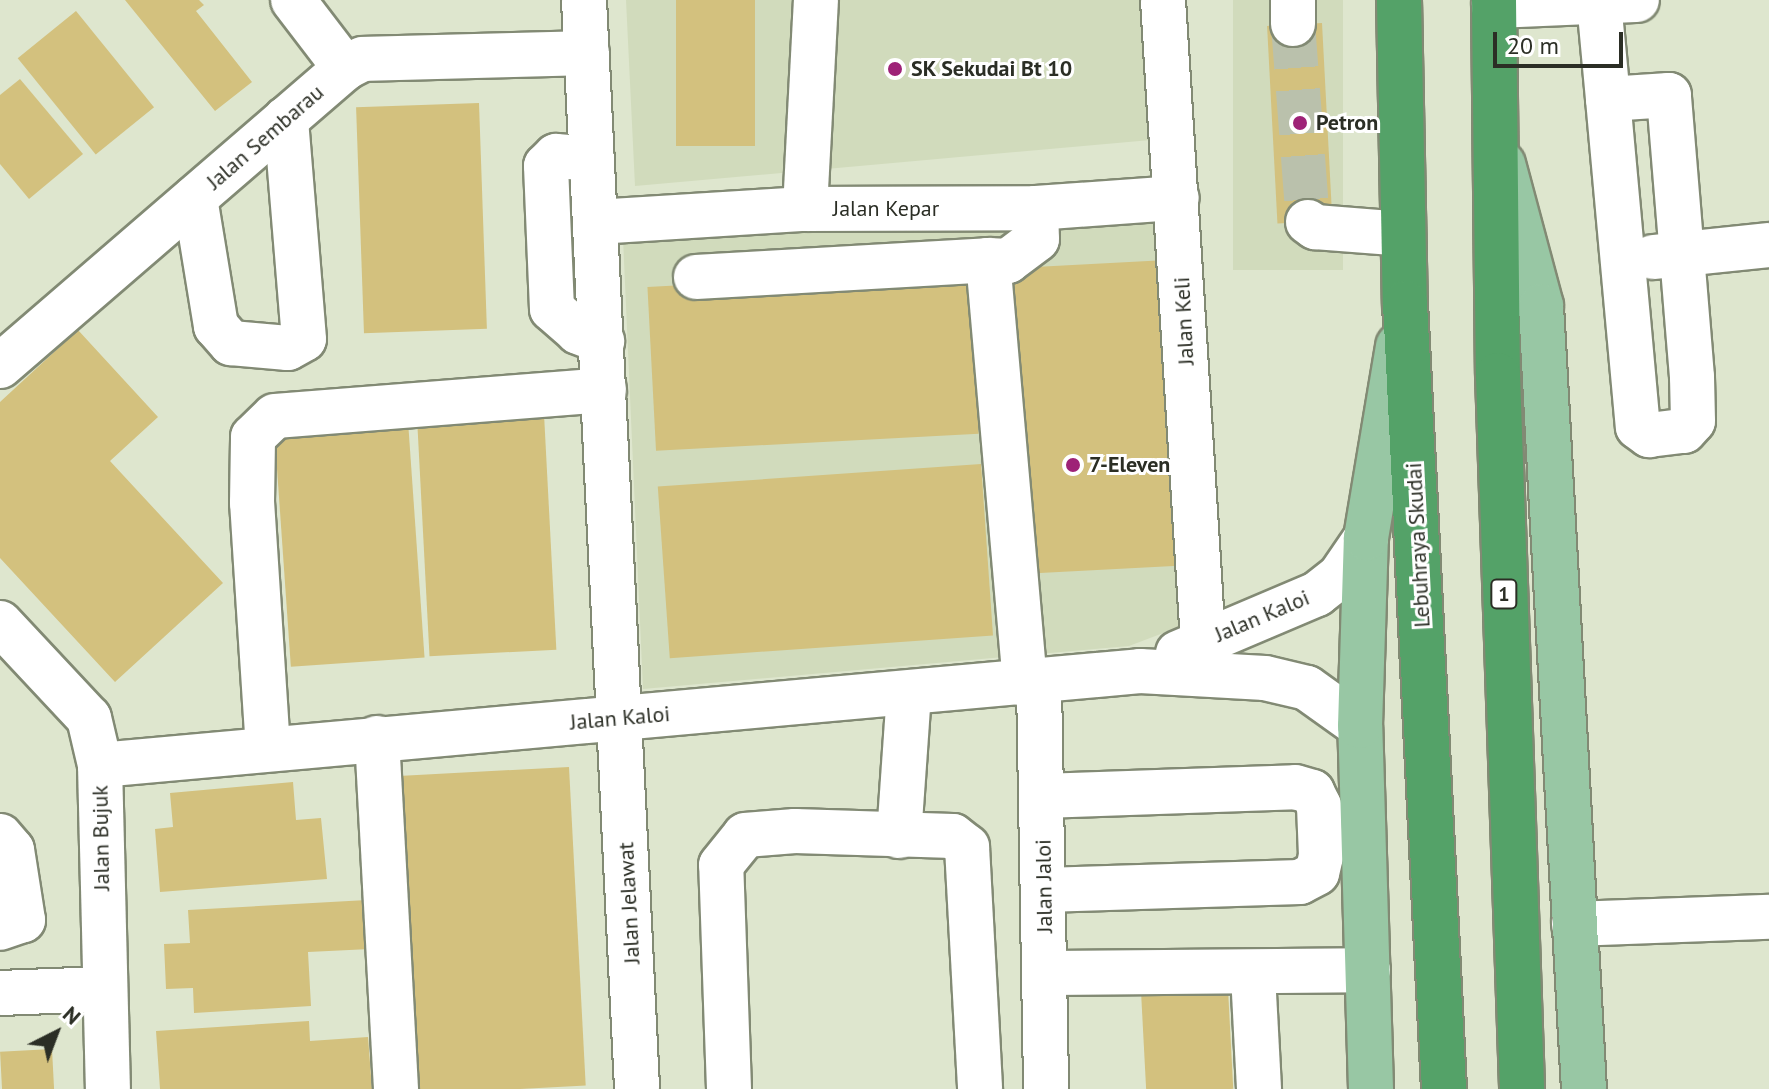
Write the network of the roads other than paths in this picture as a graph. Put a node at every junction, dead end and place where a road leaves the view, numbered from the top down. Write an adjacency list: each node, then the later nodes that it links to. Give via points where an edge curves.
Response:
1 (293, 0): 9 (street)
2 (584, 0): 8 (street, Jalan Jelawat)
3 (816, 0): 17 (street)
4 (1163, 0): 15 (street, Jalan Keli)
5 (1399, 0): 20 (highway, Lebuhraya Skudai)
6 (1618, 1): 7 (street); 10 (street)
7 (1494, 3): 12 (highway, 1)
8 (587, 53): 9 (street, Jalan Sembarau, via 363,59); 13 (street, Jalan Jelawat)
9 (345, 68): 11 (street, Jalan Sembarau)
10 (1608, 99): 22 (street, via 1669,95); 23 (street)
11 (286, 119): 14 (street, Jalan Sembarau); 14 (street, via 304,339 288,348 231,343 216,326)
12 (1494, 126): 46 (main road, via 1541,306); 62 (highway, 1)
13 (592, 159): 18 (street, Jalan Jelawat); 27 (street, via 556,156 546,166 552,309 578,332)
14 (195, 198): 28 (street, Jalan Sembarau)
15 (1177, 198): 16 (street, Jalan Kepar); 32 (street, Jalan Keli)
16 (1036, 208): 17 (street, Jalan Kepar); 24 (street, via 1037,239 1008,261)
17 (805, 209): 18 (street, Jalan Kepar)
18 (596, 222): 27 (street, Jalan Jelawat)
19 (1308, 222): 20 (street, via 1315,227)
20 (1403, 234): 26 (highway, Lebuhraya Skudai)
21 (1769, 245): 22 (street)
22 (1682, 255): 23 (street); 23 (street, via 1693,421 1684,431 1649,435 1638,427)
23 (1623, 259)
24 (988, 260): 25 (street); 34 (street, Jalan Jaloi)
25 (696, 277)
26 (1405, 303): 30 (main road); 61 (highway, Lebuhraya Skudai)
27 (602, 341): 29 (street, Jalan Jelawat)
28 (0, 366)
29 (604, 390): 36 (street, Jalan Jelawat); 39 (street, via 275,416 253,437 252,503)
30 (1366, 538): 32 (street, Jalan Kaloi, via 1340,576 1317,594); 37 (main road)
31 (0, 623): 40 (street, Jalan Bujuk, via 89,718)
32 (1203, 642): 33 (street, Jalan Kaloi)
33 (1140, 671): 34 (street, Jalan Kaloi); 37 (street, Jalan Kaloi, via 1265,678 1307,688)
34 (1032, 684): 35 (street, Jalan Kaloi); 41 (street, Jalan Jaloi)
35 (909, 694): 36 (street, Jalan Kaloi); 43 (street)
36 (620, 718): 38 (street, Jalan Kaloi); 55 (street, Jalan Jelawat)
37 (1360, 726): 48 (main road)
38 (377, 738): 39 (street, Jalan Kaloi); 54 (street)
39 (268, 749): 40 (street, Jalan Kaloi)
40 (100, 765): 51 (street, Jalan Bujuk)
41 (1042, 796): 44 (street, Jalan Jaloi); 44 (street, via 1295,787 1312,792 1319,806 1321,856 1317,873 1300,882)
42 (0, 836): 47 (street, via 12,850 23,920)
43 (899, 836): 56 (street, via 795,831 745,835 721,865); 57 (street, via 953,836 967,847)
44 (1044, 890): 49 (street, Jalan Jaloi)
45 (1769, 917): 46 (street)
46 (1574, 924): 63 (main road)
47 (0, 928)
48 (1368, 970): 50 (street); 60 (main road)
49 (1045, 973): 50 (street); 58 (street, Jalan Jaloi)
50 (1253, 974): 59 (street)
51 (104, 989): 52 (street); 53 (street, Jalan Bujuk)
52 (0, 993)
53 (108, 1089)
54 (396, 1089)
55 (637, 1089)
56 (729, 1089)
57 (980, 1089)
58 (1046, 1089)
59 (1259, 1089)
60 (1371, 1089)
61 (1444, 1089)
62 (1522, 1089)
63 (1584, 1089)

